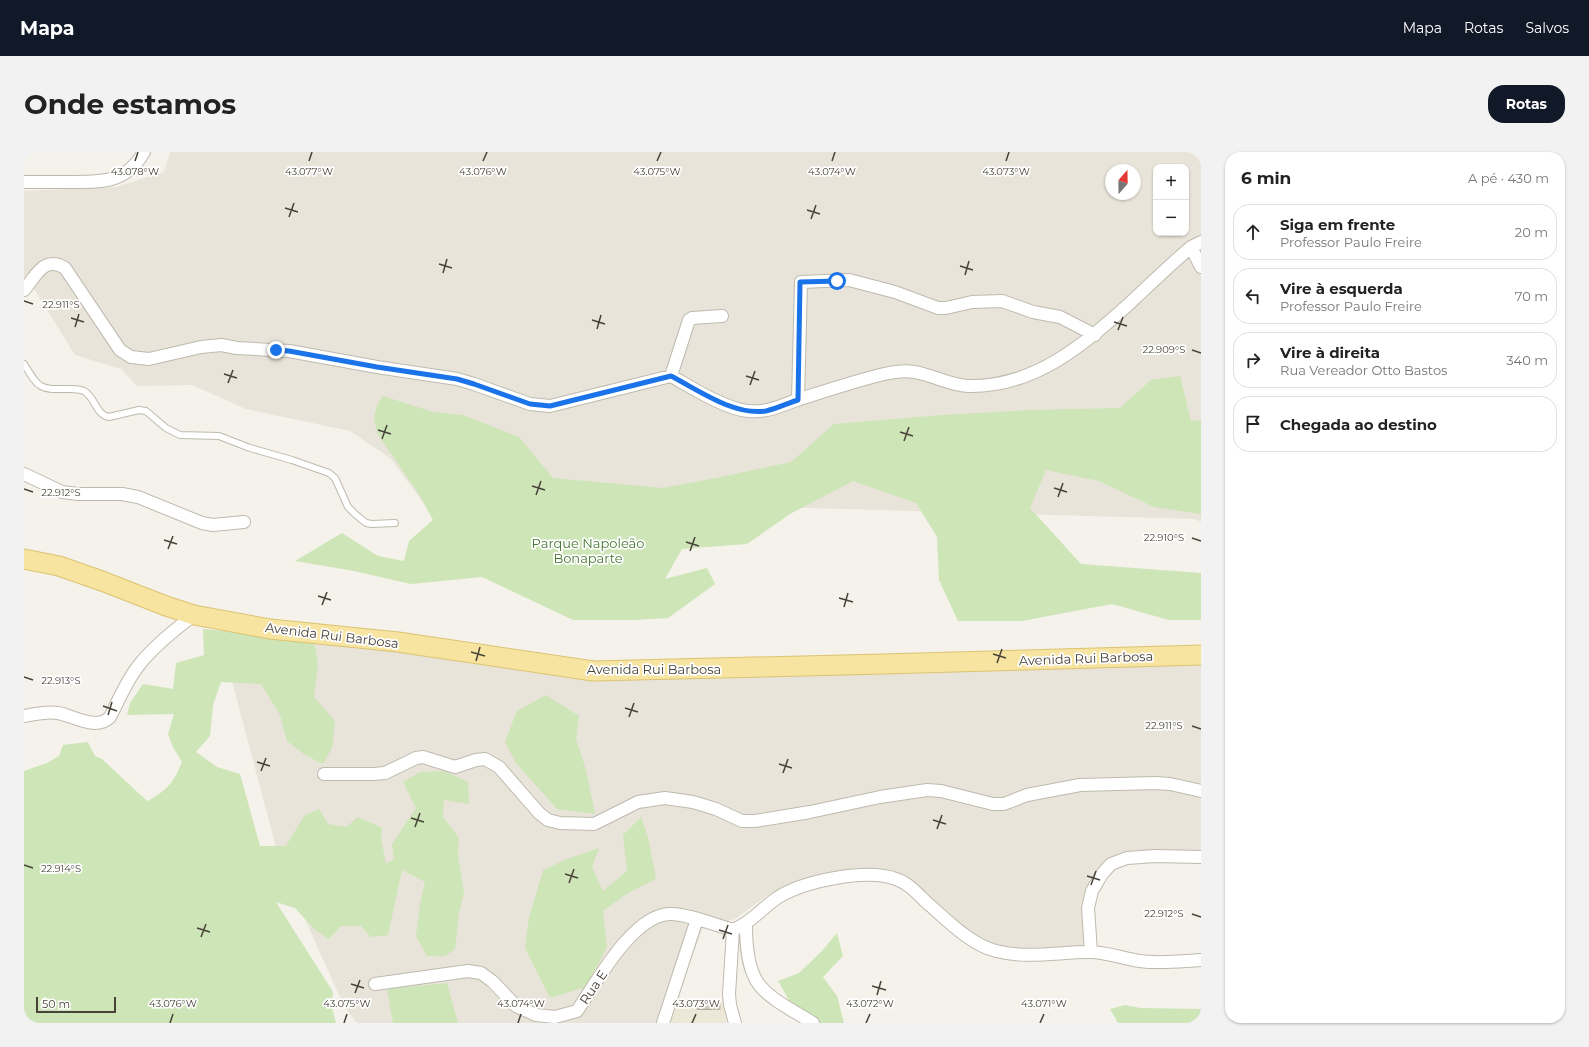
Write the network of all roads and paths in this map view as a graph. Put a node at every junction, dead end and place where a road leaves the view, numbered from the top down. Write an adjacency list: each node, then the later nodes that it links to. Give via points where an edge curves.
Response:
1 (144, 152): 2 (street, via 130,170 102,182)
2 (24, 182)
3 (1196, 244): 4 (street); 7 (street)
4 (1201, 267)
5 (24, 290): 9 (street, via 42,268 49,264 62,266 120,350 131,358 149,359 221,345 289,351 457,379 530,404 550,406)
6 (722, 316): 9 (street, via 689,320)
7 (1095, 335): 10 (street, via 1067,356 1029,375 1001,383 969,386 954,384 922,373 901,371); 10 (street, via 1060,317 1037,313 1002,301 972,302 938,308 895,292 849,280 800,282)
8 (24, 364): 13 (lane, via 39,386 46,389 84,391 105,416 146,410 166,428 180,435 219,436 329,473 335,478 348,506 355,514 372,524)
9 (671, 376): 10 (street, via 726,405 746,411 766,411)
10 (798, 400)
11 (24, 474): 12 (street, via 62,492 138,497 202,523)
12 (244, 522)
13 (395, 523)
14 (24, 550): 17 (main road, Avenida Rui Barbosa, via 62,558 193,605 222,611 322,625 470,640 578,659 950,653 1144,644)
15 (24, 559): 16 (main road, Avenida Rui Barbosa, via 59,566 102,580)
16 (194, 615): 18 (main road, Avenida Rui Barbosa, via 270,629 398,642 592,671); 19 (street, via 139,665 106,722 77,719 58,713)
17 (1201, 645)
18 (1201, 655)
19 (24, 716)
20 (324, 774): 21 (street, via 384,773 423,757 456,767 485,759 499,767 548,820 594,824 638,802 665,798 693,802 742,821 755,821 927,790 993,804 1004,804 1027,795 1080,785 1155,783)
21 (1201, 791)
22 (1201, 857): 26 (street, via 1127,858 1111,864 1092,891 1088,908)
23 (697, 919): 25 (street, Rua E); 28 (street, Rua E, via 686,915 668,914 650,920 618,949 577,1011 555,1017 536,1015 516,1006 481,973 468,971); 29 (street)
24 (746, 925): 25 (street); 26 (street, via 777,898 798,888 826,880 874,874 902,882 956,928 974,941 995,951 1028,956); 31 (street, via 746,951 756,980 768,994)
25 (733, 930): 30 (street, via 729,994)
26 (1091, 952): 27 (street, via 1141,962)
27 (1201, 960)
28 (375, 984)
29 (664, 1023)
30 (735, 1023)
31 (813, 1023)

